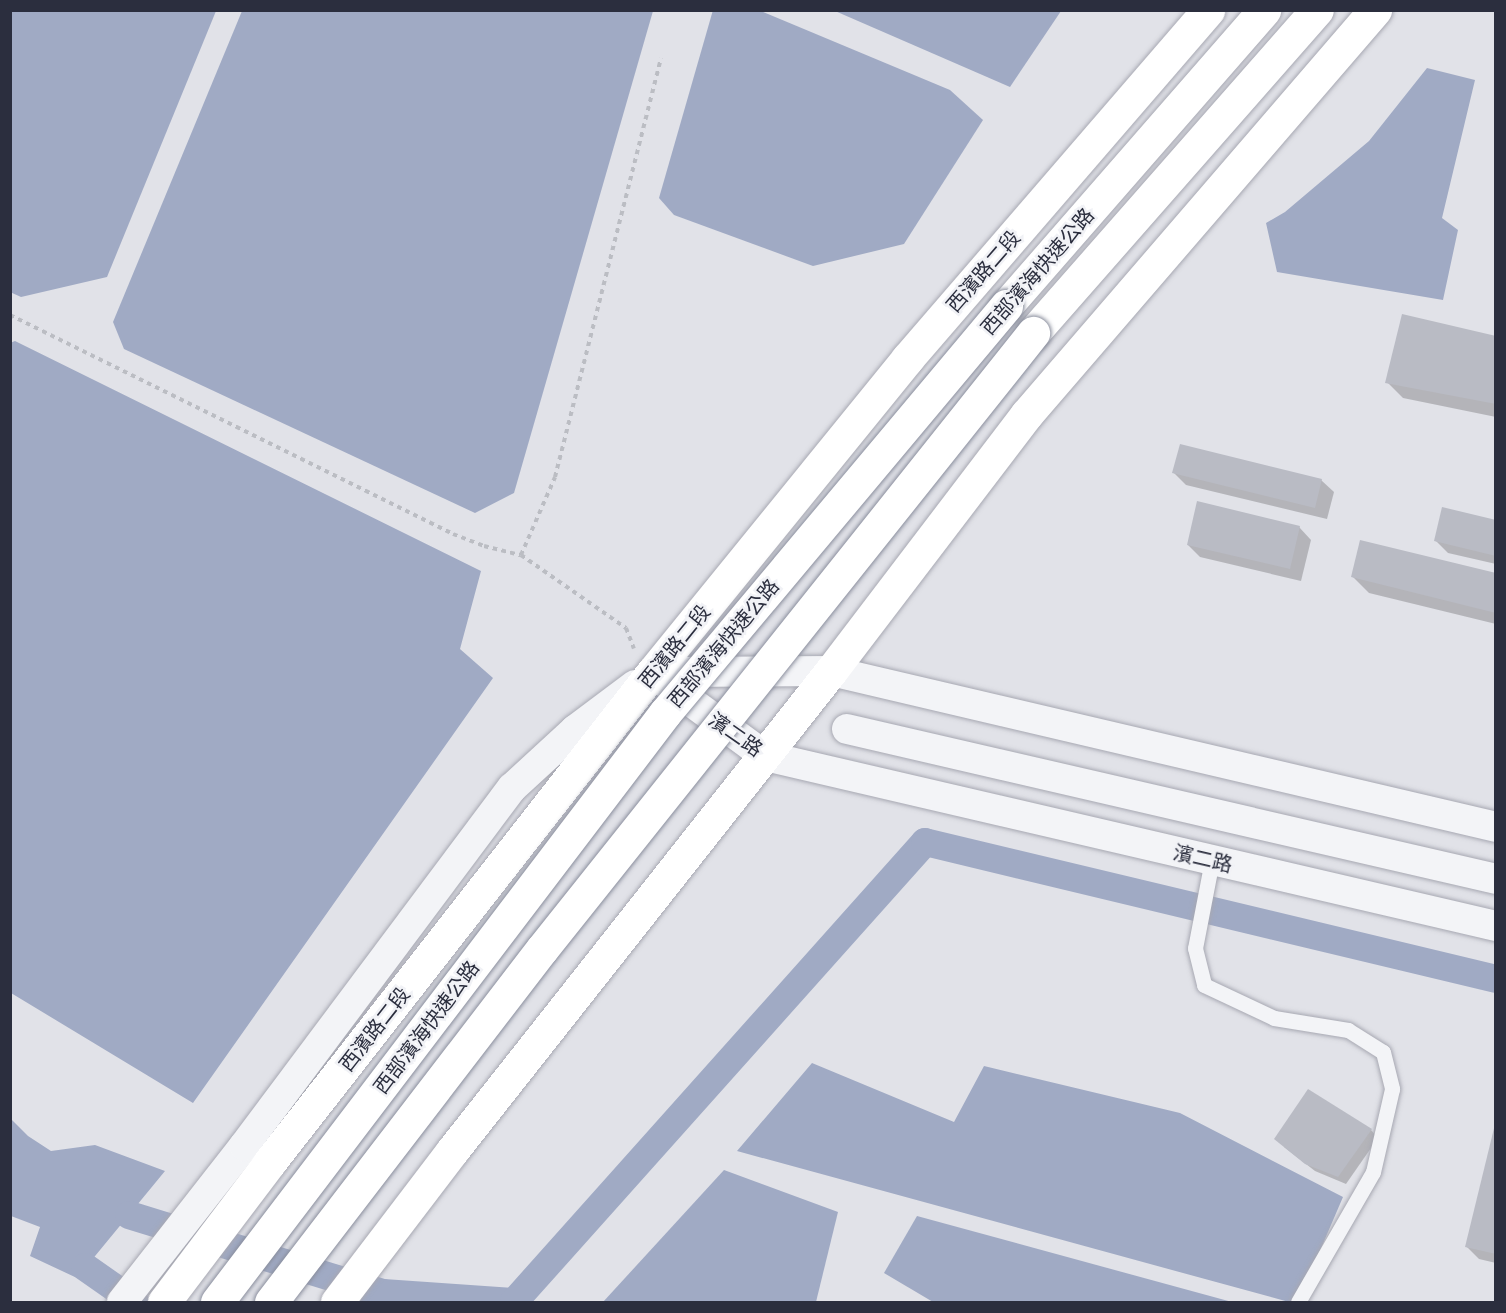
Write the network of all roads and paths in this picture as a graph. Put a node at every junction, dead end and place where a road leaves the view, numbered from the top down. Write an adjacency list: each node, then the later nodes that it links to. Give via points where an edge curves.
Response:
1 (1208, 10): 9 (main road, 西濱路二段, via 907,359)
2 (1264, 10): 19 (main road, 西部濱海快速公路, bridge, via 1006,306 665,713)
3 (1317, 10): 20 (main road, 西部濱海快速公路, bridge, via 1033,333 542,949)
4 (1375, 10): 8 (main road, via 1026,415)
5 (661, 58): 7 (path, via 555,477)
6 (10, 315): 7 (path, via 453,534)
7 (521, 555): 9 (path, via 626,628 639,662)
8 (831, 671): 9 (street); 11 (main road); 12 (street)
9 (652, 672): 11 (street, 濱二路); 16 (main road, 西濱路二段)
10 (847, 729): 14 (street)
11 (765, 756): 13 (street, 濱二路); 21 (main road, via 452,1150)
12 (1496, 827)
13 (1208, 873): 15 (street, 濱二路); 22 (lane, via 1195,948 1204,985 1274,1018 1348,1030 1383,1052 1392,1089 1373,1172)
14 (1496, 879)
15 (1496, 926)
16 (257, 1155): 17 (street); 18 (main road, 西濱路二段)
17 (122, 1302)
18 (165, 1302)
19 (217, 1302)
20 (271, 1302)
21 (337, 1302)
22 (1298, 1302)

